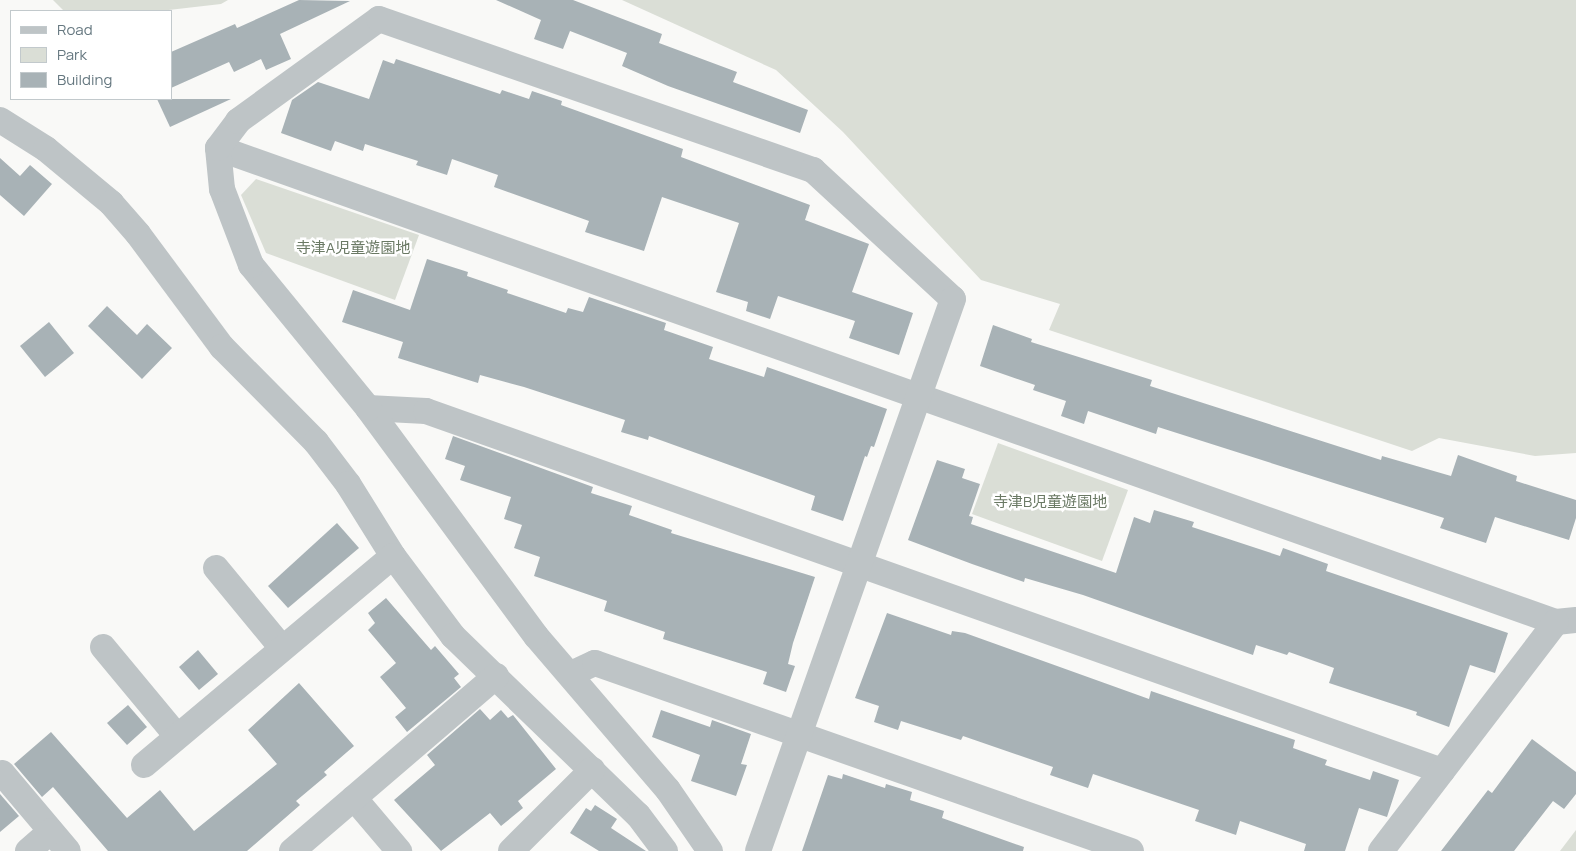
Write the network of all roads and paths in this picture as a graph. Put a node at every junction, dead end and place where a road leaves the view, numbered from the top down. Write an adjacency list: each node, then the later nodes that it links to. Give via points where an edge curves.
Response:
1 (0, 120): 5 (street, via 46,149 111,203 222,347 316,442 348,484)
2 (218, 148): 3 (street); 3 (street, via 238,121 379,19 813,170 953,299); 4 (street, via 222,188 251,265)
3 (918, 396): 6 (street); 8 (street)
4 (368, 408): 6 (street, via 426,411); 11 (street, via 536,636)
5 (393, 556): 10 (street); 12 (street, via 454,636)
6 (859, 564): 13 (street); 17 (street)
7 (216, 568): 10 (street)
8 (1566, 621): 17 (street)
9 (103, 647): 14 (street)
10 (282, 648): 14 (street)
11 (571, 674): 13 (street, via 595,663); 27 (street, via 668,790)
12 (496, 676): 16 (street); 19 (street)
13 (798, 735): 28 (street); 29 (street)
14 (177, 736): 15 (street)
15 (144, 765)
16 (592, 770): 25 (street); 26 (street, via 638,815)
17 (1442, 771): 30 (street)
18 (2, 773): 20 (street)
19 (354, 798): 23 (street); 24 (street)
20 (52, 831): 21 (street); 22 (street)
21 (28, 851)
22 (68, 851)
23 (292, 851)
24 (399, 851)
25 (511, 851)
26 (665, 851)
27 (710, 851)
28 (758, 851)
29 (1131, 851)
30 (1381, 851)

